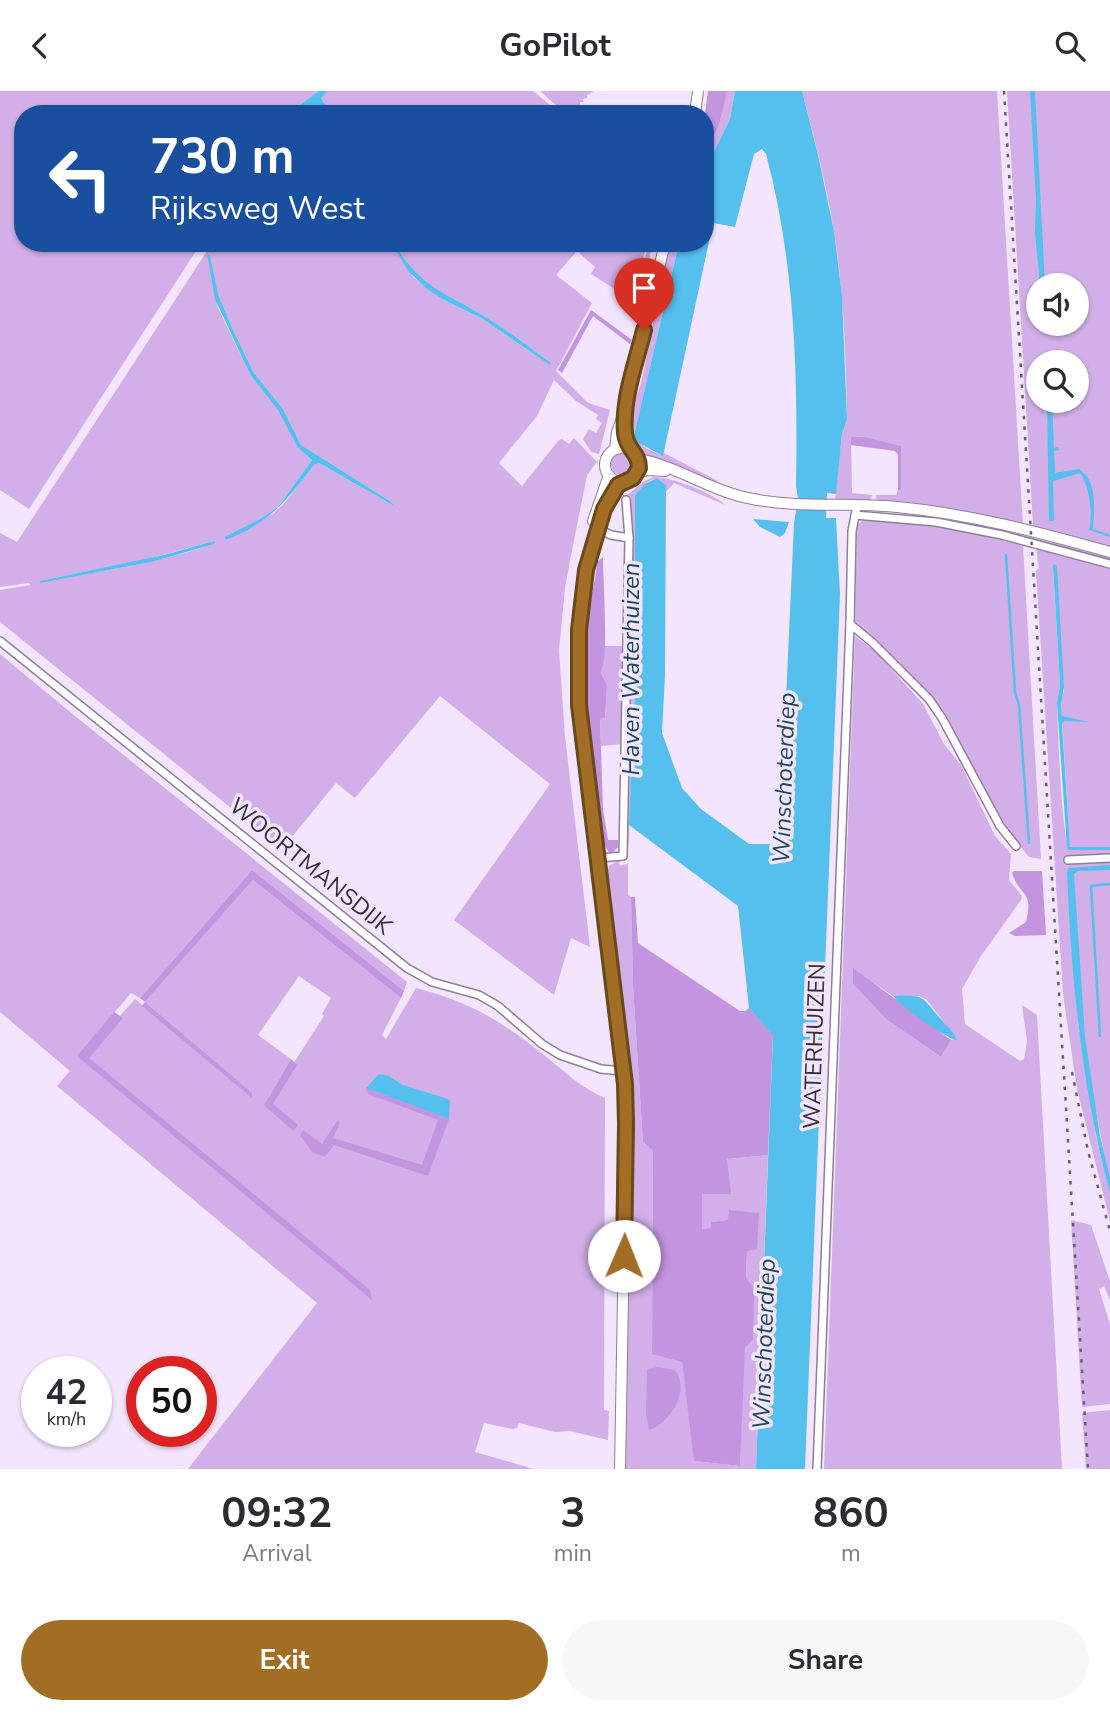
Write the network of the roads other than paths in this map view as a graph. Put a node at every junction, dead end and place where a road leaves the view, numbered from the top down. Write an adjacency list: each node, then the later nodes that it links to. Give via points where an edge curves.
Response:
1 (663, 252): 2 (main road)
2 (625, 410): 3 (main road); 4 (main road)
3 (615, 449): 4 (main road); 8 (main road, via 606,460)
4 (629, 449): 5 (main road)
5 (638, 459): 6 (main road); 7 (main road)
6 (673, 470): 7 (main road); 11 (main road, via 739,496)
7 (637, 473): 9 (main road)
8 (609, 475): 9 (main road); 16 (main road, via 591,530)
9 (621, 481): 12 (main road)
10 (626, 500): 13 (street)
11 (856, 510): 14 (main road, via 893,506 968,515); 15 (street, via 1002,535); 17 (street, WATERHUIZEN)
12 (597, 528): 13 (street); 16 (main road)
13 (629, 538): 20 (street, via 623,856)
14 (1110, 552)
15 (1110, 563)
16 (586, 570): 20 (main road, via 579,630 579,705)
17 (850, 624): 19 (street, via 929,699 1000,826); 25 (street, WATERHUIZEN)
18 (0, 641): 23 (street, WOORTMANSDIJK, via 407,968 432,982 479,995 560,1055)
19 (1016, 846)
20 (599, 858): 23 (main road)
21 (1110, 858): 22 (street)
22 (1068, 860)
23 (623, 1071): 24 (main road)
24 (620, 1469)
25 (817, 1469)

